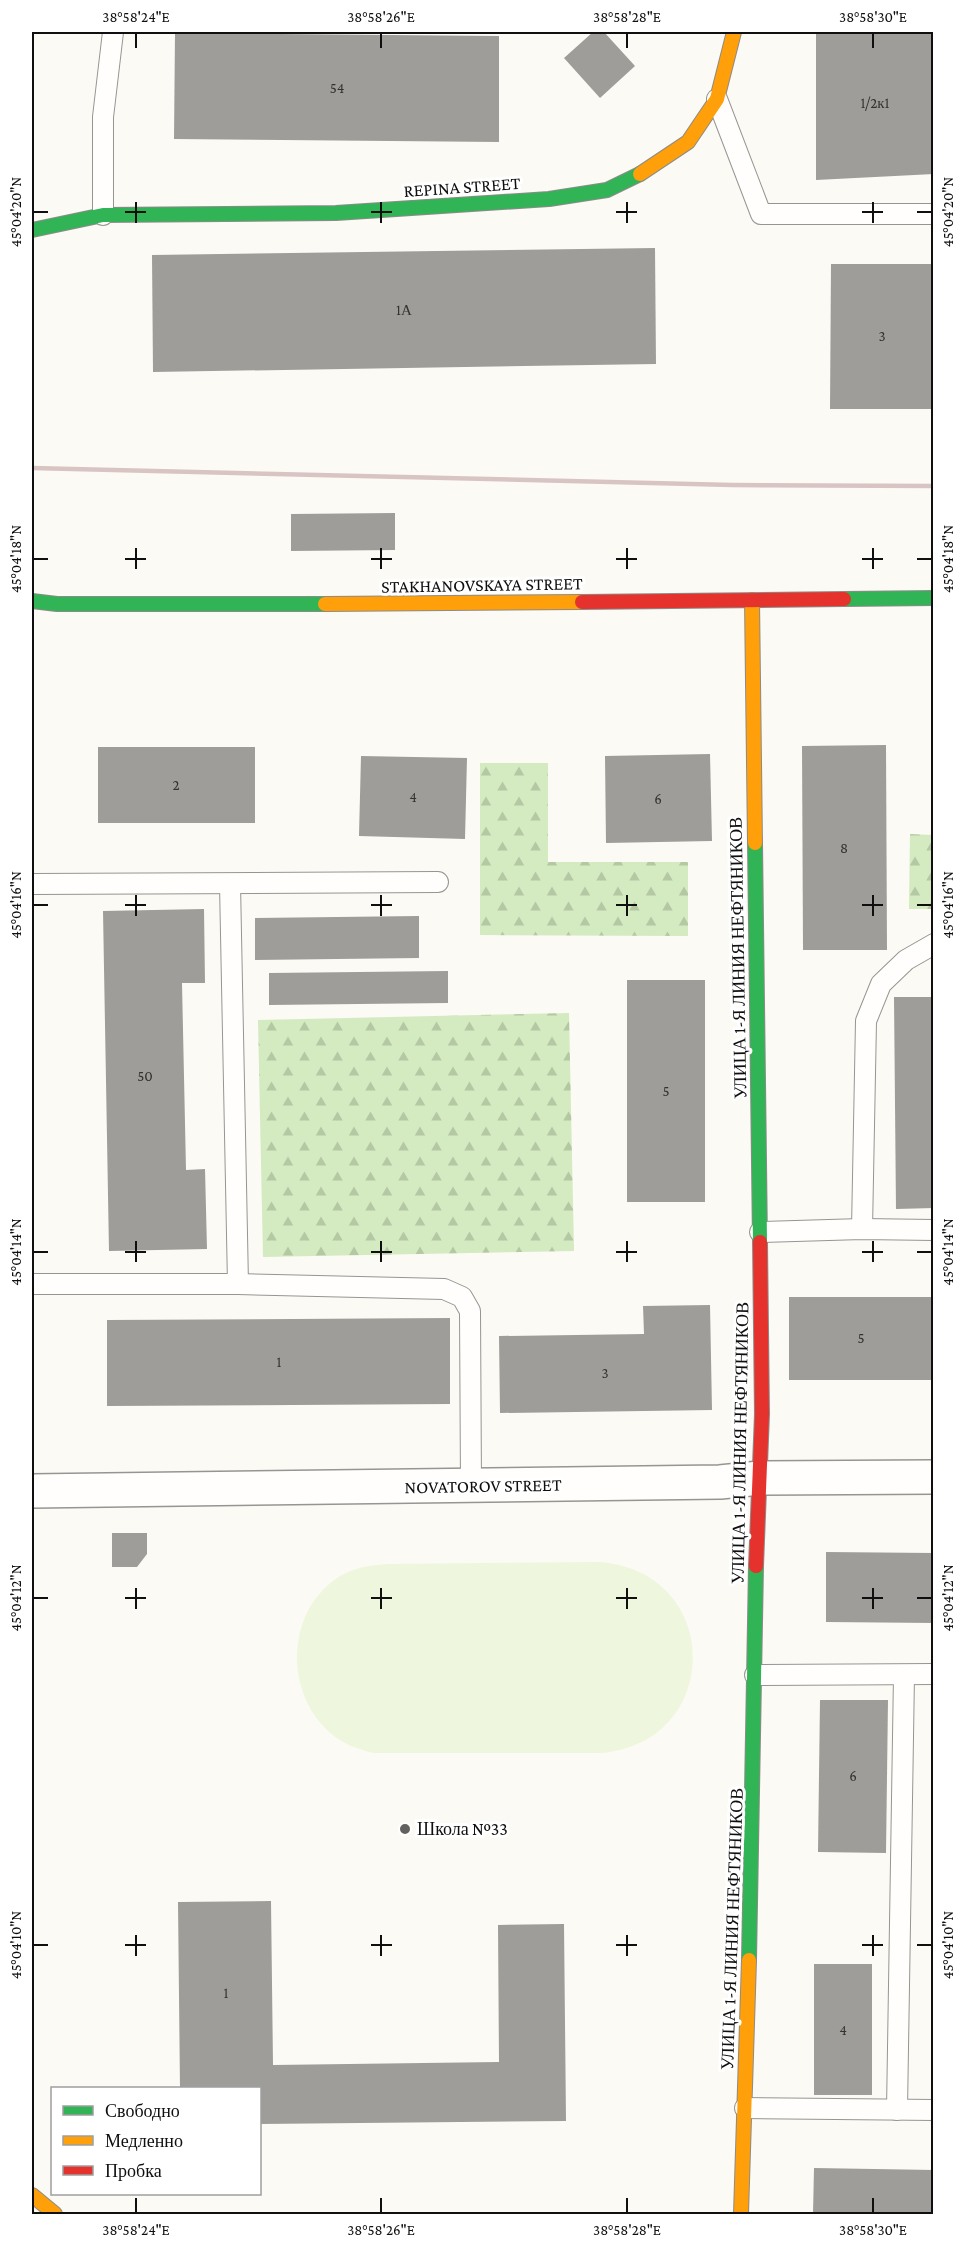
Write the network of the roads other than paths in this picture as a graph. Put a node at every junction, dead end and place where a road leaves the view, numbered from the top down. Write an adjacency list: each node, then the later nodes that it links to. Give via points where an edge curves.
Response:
1 (113, 32): 5 (lane, via 103,117)
2 (734, 32): 3 (street, REPINA STREET)
3 (717, 99): 4 (lane, via 761,214); 5 (street, REPINA STREET, via 688,142 647,171 607,190 549,199 336,213)
4 (933, 214)
5 (103, 216): 6 (street, REPINA STREET)
6 (32, 230)
7 (933, 598): 8 (street, STAKHANOVSKAYA STREET)
8 (752, 600): 9 (street, STAKHANOVSKAYA STREET, via 384,604); 16 (street, УЛИЦА 1-Я ЛИНИЯ НЕФТЯНИКОВ)
9 (32, 601)
10 (438, 882): 12 (lane)
11 (32, 884): 12 (lane)
12 (230, 884): 18 (lane)
13 (933, 944): 14 (lane, via 906,960 880,984 866,1022)
14 (862, 1229): 15 (lane); 16 (lane)
15 (933, 1230)
16 (760, 1232): 20 (street, УЛИЦА 1-Я ЛИНИЯ НЕФТЯНИКОВ)
17 (32, 1284): 18 (lane)
18 (238, 1284): 21 (lane, via 444,1289 462,1297 470,1311)
19 (933, 1477): 20 (street, NOVATOROV STREET)
20 (760, 1478): 21 (street, NOVATOROV STREET); 24 (street, УЛИЦА 1-Я ЛИНИЯ НЕФТЯНИКОВ)
21 (471, 1486): 22 (street, NOVATOROV STREET)
22 (32, 1491)
23 (933, 1674): 25 (lane)
24 (755, 1675): 25 (lane); 26 (street, УЛИЦА 1-Я ЛИНИЯ НЕФТЯНИКОВ)
25 (904, 1675): 27 (lane)
26 (745, 2108): 27 (lane); 31 (street, УЛИЦА 1-Я ЛИНИЯ НЕФТЯНИКОВ)
27 (897, 2110): 28 (lane)
28 (933, 2110)
29 (33, 2195): 30 (street)
30 (52, 2213)
31 (741, 2214)

